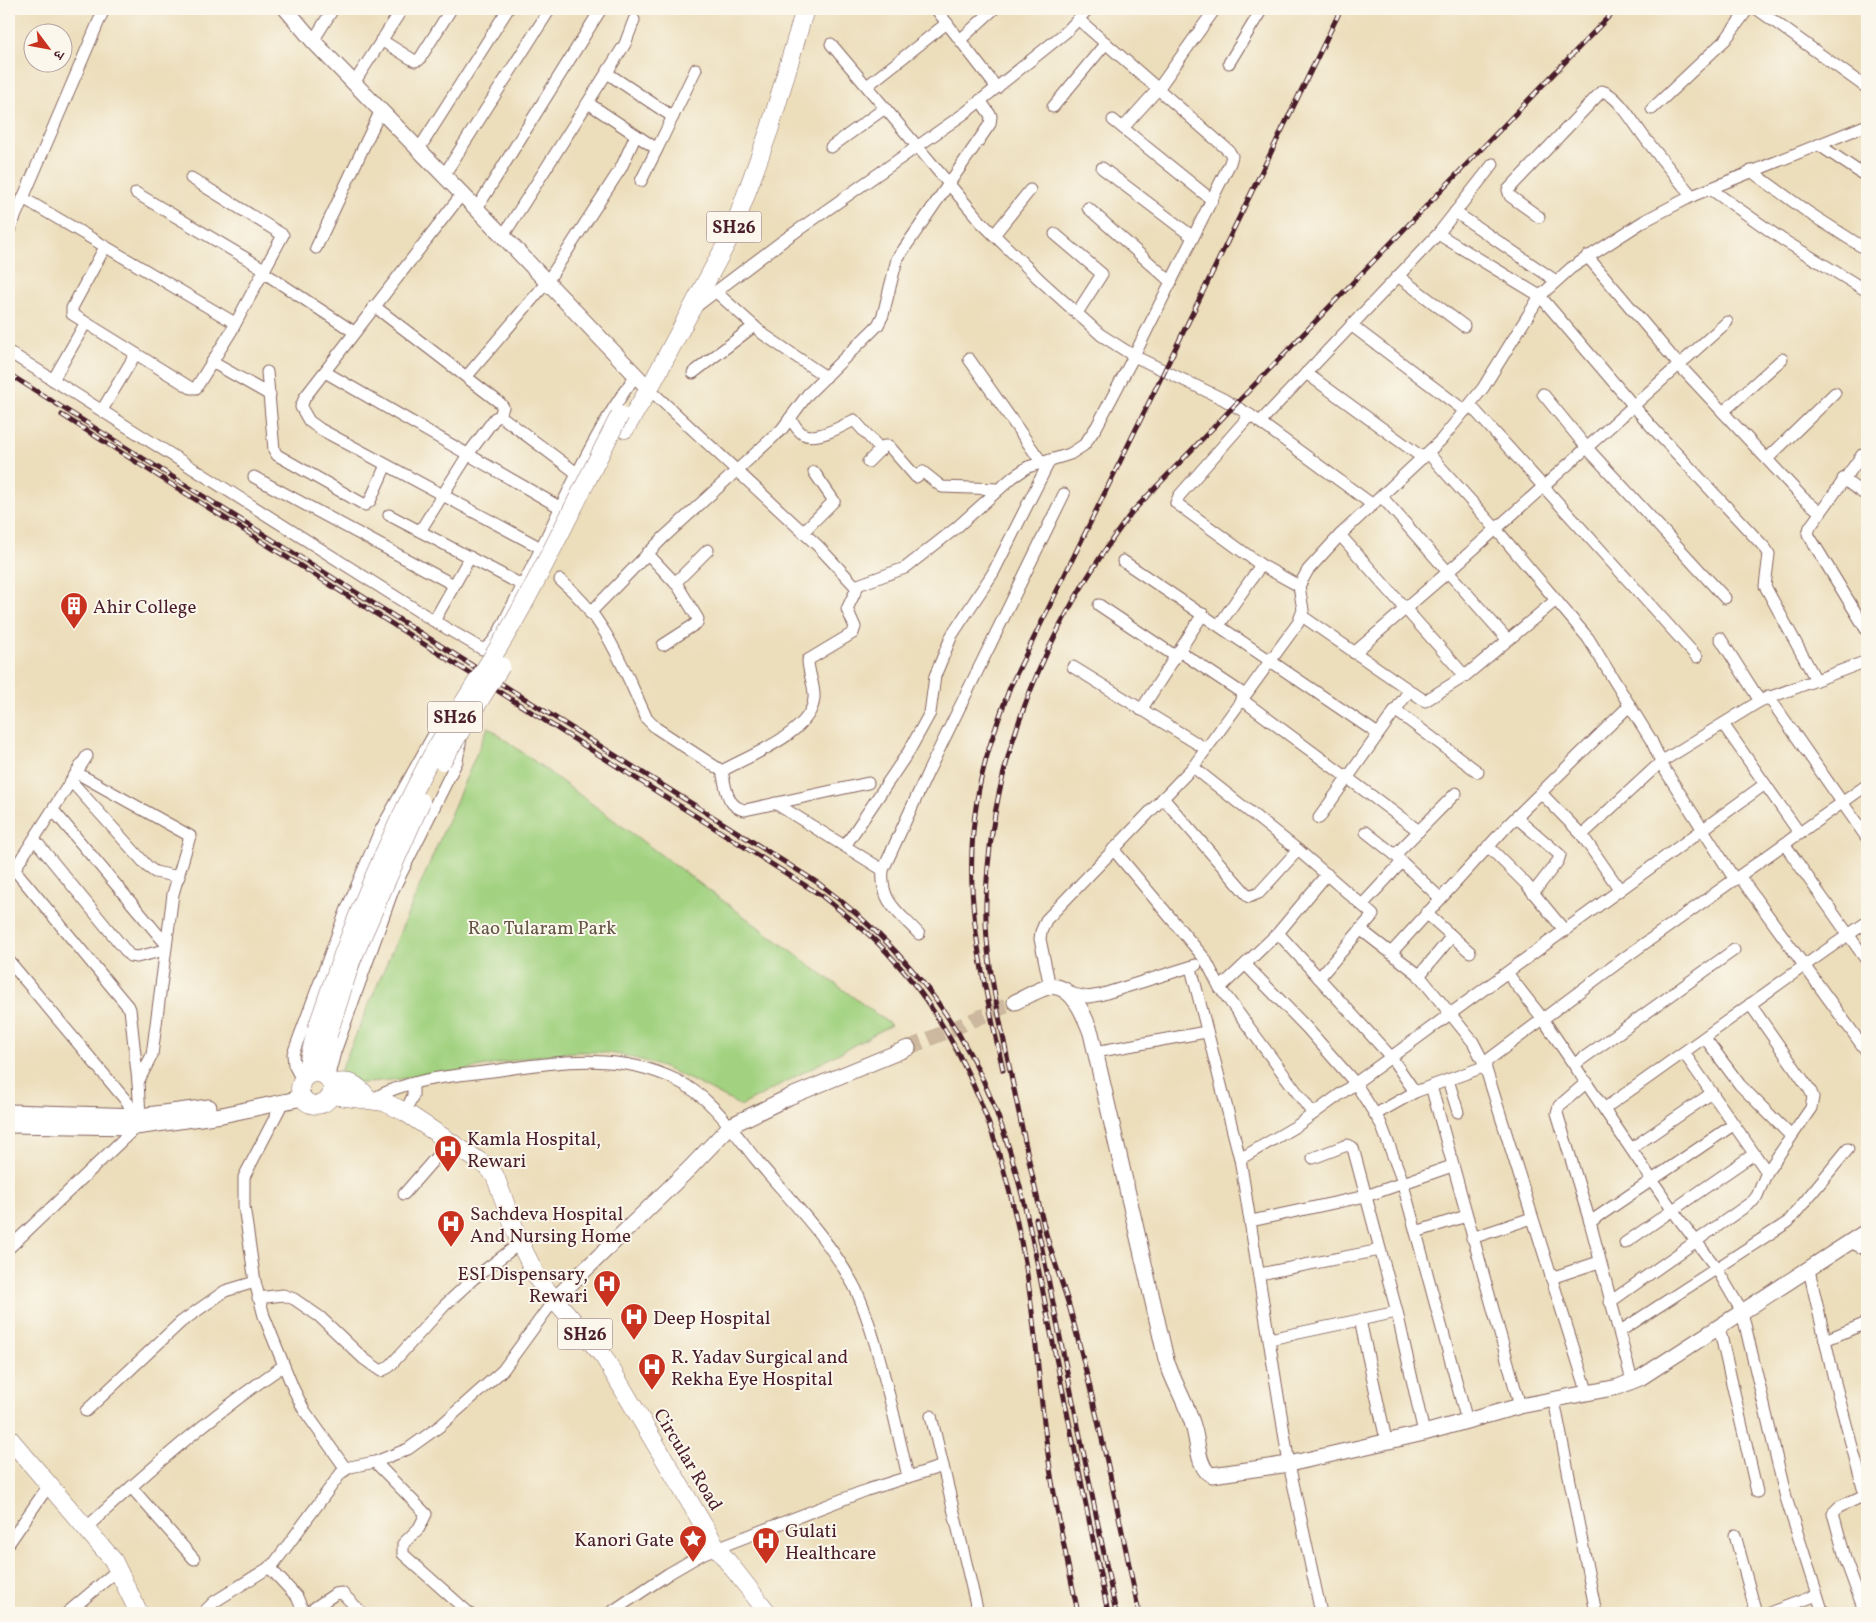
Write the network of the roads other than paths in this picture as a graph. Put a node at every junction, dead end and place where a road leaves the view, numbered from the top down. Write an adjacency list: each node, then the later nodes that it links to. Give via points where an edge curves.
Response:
1 (104, 9): 63 (street)
2 (286, 9): 23 (street)
3 (333, 9): 23 (street)
4 (402, 9): 21 (street)
5 (451, 9): 21 (street, via 419,60)
6 (508, 9): 49 (street)
7 (550, 9): 53 (street)
8 (601, 9): 65 (street)
9 (794, 9): 90 (main road, SH26, via 725,227)
10 (805, 9): 88 (main road, SH26, via 770,128 736,224)
11 (936, 9): 20 (street)
12 (994, 9): 22 (street)
13 (1088, 9): 19 (street)
14 (1215, 9): 33 (street)
15 (1262, 9): 26 (street)
16 (1748, 9): 38 (street, via 1726,39)
17 (1757, 9): 32 (street)
18 (634, 20): 28 (street, via 625,44)
19 (1078, 20): 24 (street); 31 (street)
20 (947, 23): 22 (street); 30 (street)
21 (381, 40): 29 (street)
22 (960, 40): 31 (street)
23 (313, 41): 29 (street)
24 (1106, 43): 33 (street); 36 (street)
25 (831, 44): 30 (street)
26 (1229, 63)
27 (696, 69): 40 (street)
28 (606, 73): 35 (street); 40 (street)
29 (354, 83): 39 (street)
30 (866, 86): 37 (street)
31 (997, 88): 34 (street)
32 (1867, 88)
33 (1158, 89): 42 (street); 64 (street, via 1232,156)
34 (980, 100): 45 (street); 57 (street, via 991,116 990,124)
35 (588, 103): 44 (street); 73 (street)
36 (1053, 107)
37 (885, 108): 45 (street); 47 (street)
38 (1652, 109)
39 (381, 110): 49 (street); 76 (street)
40 (673, 117): 48 (street)
41 (1113, 120): 42 (street)
42 (1123, 128): 64 (street)
43 (1864, 130): 46 (street)
44 (636, 135): 48 (street); 82 (street, via 621,168)
45 (918, 145): 57 (street); 85 (street)
46 (1819, 145): 52 (street); 54 (street)
47 (832, 147)
48 (657, 149): 56 (street)
49 (419, 150): 53 (street)
50 (1493, 164): 67 (street)
51 (1102, 168): 74 (street)
52 (1751, 171): 59 (street); 77 (street)
53 (444, 175): 61 (street)
54 (1867, 177)
55 (191, 178): 79 (street, via 282,233 283,238)
56 (641, 181)
57 (949, 183): 72 (street); 110 (street, via 897,259 878,325)
58 (1030, 190): 72 (street)
59 (1712, 190): 62 (street); 84 (street, via 1783,240)
60 (136, 193): 79 (street)
61 (462, 194): 65 (street); 87 (street)
62 (1692, 196): 68 (street, via 1631,117 1602,91 1508,190 1510,196); 78 (street)
63 (23, 198): 69 (street); 75 (street)
64 (1212, 200): 74 (street)
65 (477, 208): 73 (street)
66 (1088, 208): 83 (street)
67 (1455, 212): 71 (street); 81 (street)
68 (1539, 217)
69 (9, 230)
70 (1055, 234): 89 (street, via 1102,274)
71 (1438, 234): 80 (street); 86 (street)
72 (994, 235): 89 (street)
73 (503, 236): 82 (street)
74 (1193, 237): 83 (street)
75 (105, 247): 92 (street); 93 (street, via 72,308 72,314)
76 (316, 248)
77 (1867, 250)
78 (1587, 256): 81 (street); 104 (street)
79 (263, 270): 92 (street); 97 (street)
80 (1398, 276): 94 (street); 96 (street)
81 (1556, 281): 86 (street)
82 (547, 282): 109 (street); 112 (street)
83 (1170, 282): 100 (street)
84 (1867, 291)
85 (716, 292): 88 (street); 95 (street)
86 (1540, 296): 116 (street); 117 (street)
87 (374, 306): 97 (street); 109 (street)
88 (692, 309): 90 (street); 112 (main road, SH26)
89 (1077, 313): 100 (street, via 1102,335)
90 (675, 322): 112 (main road, SH26)
91 (1727, 322): 104 (street)
92 (235, 323): 103 (street)
93 (85, 324): 99 (street); 111 (street)
94 (1351, 325): 108 (street); 117 (street)
95 (754, 326): 107 (street); 110 (street)
96 (1464, 326)
97 (354, 332): 106 (street)
98 (9, 352): 111 (street)
99 (135, 355): 103 (street, via 194,389 200,385); 118 (street)
100 (1134, 356): 122 (street, via 1223,399); 130 (street, via 1084,445)
101 (1782, 358): 119 (street)
102 (969, 359): 130 (street)
103 (212, 362): 115 (street)
104 (1679, 365): 116 (street); 119 (street)
105 (267, 372): 115 (street)
106 (325, 372): 125 (street); 131 (street, via 305,396 301,407 304,415 320,429)
107 (693, 373)
108 (1306, 373): 122 (street); 127 (street)
109 (467, 376): 120 (street, via 503,406)
110 (826, 376): 121 (street)
111 (53, 380): 118 (street)
112 (642, 382): 132 (street); 134 (street, via 622,394); 276 (main road, SH26, bridge, via 521,608 403,811 351,929 322,1033)
113 (1836, 393): 128 (street)
114 (1543, 394): 123 (street)
115 (270, 395): 131 (street, via 274,450 281,458 365,505 370,501)
116 (1633, 406): 123 (street); 184 (street, via 1766,549 1769,554 1766,586)
117 (1467, 408): 127 (street); 137 (street)
118 (102, 410): 171 (street)
119 (1723, 412): 128 (street)
120 (501, 416): 125 (street, via 495,418); 134 (street)
121 (790, 418): 124 (street, via 803,434 811,435 833,432 854,420); 132 (street)
122 (1255, 419): 143 (street); 156 (street, via 1179,496 1176,503)
123 (1587, 448): 137 (street); 164 (street)
124 (881, 450): 129 (street); 138 (street, via 891,447 914,476 923,472 942,487)
125 (469, 453): 140 (street); 144 (street)
126 (1862, 455): 136 (street)
127 (1425, 456): 142 (street); 147 (street)
128 (1767, 460): 145 (street)
129 (868, 462)
130 (1046, 462): 138 (street, via 1028,467); 220 (street, via 993,573 952,635 935,676 930,712 909,751)
131 (386, 465): 140 (street)
132 (737, 470): 149 (street); 153 (street)
133 (814, 472): 149 (street, via 834,501)
134 (578, 474): 144 (street)
135 (254, 477): 160 (street)
136 (1843, 480): 141 (street); 145 (street)
137 (1542, 488): 147 (street); 179 (street)
138 (999, 489): 162 (street, via 905,568)
139 (1064, 494): 226 (street)
140 (441, 495): 148 (street); 151 (street)
141 (1867, 496)
142 (1382, 497): 143 (street); 157 (street)
143 (1373, 505): 150 (street)
144 (561, 508): 151 (street)
145 (1820, 512): 173 (street, via 1810,527 1810,541)
146 (389, 515): 148 (street)
147 (1496, 529): 157 (street); 165 (street)
148 (420, 531): 154 (street)
149 (803, 532): 162 (street)
150 (1340, 535): 163 (street, via 1308,570); 167 (street)
151 (541, 548): 161 (street)
152 (708, 550): 159 (street)
153 (647, 553): 159 (street); 168 (street)
154 (470, 558): 160 (street); 161 (street)
155 (1123, 561): 169 (street)
156 (1261, 565): 163 (street); 172 (street)
157 (1448, 572): 167 (street); 175 (street)
158 (560, 580): 168 (street)
159 (674, 583): 176 (street, via 699,621)
160 (454, 585): 171 (street)
161 (522, 585): 171 (street, via 485,649)
162 (855, 586): 197 (street, via 847,609 855,631 808,660 814,699 812,708 798,728)
163 (1299, 586): 170 (street)
164 (1725, 598)
165 (1556, 600): 175 (street); 188 (street, via 1588,638)
166 (1099, 606): 178 (street)
167 (1406, 610): 177 (street); 183 (street)
168 (590, 613): 197 (street, via 610,638 650,723)
169 (1203, 614): 172 (street); 178 (street)
170 (1302, 616): 177 (street); 180 (street)
171 (434, 621)
172 (1219, 625): 180 (street)
173 (1867, 631)
174 (1720, 638): 187 (street)
175 (1507, 639): 183 (street)
176 (663, 645)
177 (1354, 653): 185 (street)
178 (1177, 654): 186 (street); 189 (street)
179 (1697, 657)
180 (1270, 660): 186 (street); 192 (street)
181 (1867, 661): 184 (street)
182 (1073, 667): 189 (street)
183 (1465, 676): 185 (street, via 1425,701)
184 (1816, 680): 187 (street)
185 (1409, 691): 190 (street)
186 (1243, 697): 193 (street); 200 (street)
187 (1764, 699): 191 (street); 208 (street)
188 (1630, 705): 195 (street); 205 (street)
189 (1141, 710): 193 (street)
190 (1395, 710): 192 (street); 198 (street)
191 (1723, 724): 195 (street); 202 (street)
192 (1378, 734): 200 (street)
193 (1206, 749): 196 (street)
194 (87, 756): 199 (street)
195 (1661, 762): 212 (street); 216 (street)
196 (1193, 767): 206 (street); 223 (street)
197 (722, 770): 207 (street, via 734,807 745,810)
198 (1478, 772)
199 (74, 777): 209 (street); 228 (street, via 148,867 155,872); 228 (street, via 190,836)
200 (1348, 777): 211 (street); 213 (street)
201 (868, 783): 207 (street)
202 (1765, 784): 212 (street); 215 (street)
203 (1867, 785): 208 (street)
204 (1456, 793): 213 (street)
205 (1541, 793): 210 (street); 216 (street)
206 (1163, 798): 222 (street); 223 (street, via 1249,897 1259,893)
207 (775, 803): 220 (street)
208 (1842, 804): 215 (street); 217 (street)
209 (53, 810): 218 (street); 242 (street)
210 (1516, 817): 221 (street); 231 (street, via 1560,855)
211 (1319, 818)
212 (1703, 829): 229 (street); 230 (street)
213 (1419, 831): 224 (street)
214 (1366, 832): 224 (street)
215 (1800, 834): 219 (street)
216 (1582, 835): 230 (street)
217 (1867, 838)
218 (35, 840): 225 (street); 242 (street, via 130,956 137,957)
219 (1784, 845): 229 (street); 240 (street)
220 (845, 846): 226 (street)
221 (1488, 846): 231 (street); 232 (street)
222 (1113, 849): 246 (street); 255 (street, via 1042,926 1040,939)
223 (1298, 850): 227 (street)
224 (1398, 859): 232 (street); 233 (street)
225 (11, 866): 272 (street, via 130,1009)
226 (883, 870): 239 (street, via 881,885 885,896)
227 (1327, 874): 233 (street); 238 (street)
228 (179, 877): 242 (street, via 173,894)
229 (1738, 878): 249 (street); 261 (street)
230 (1620, 890): 237 (street)
231 (1533, 893): 237 (street)
232 (1440, 898): 234 (street)
233 (1362, 905): 236 (street, via 1373,915)
234 (1426, 913): 241 (street); 245 (street)
235 (1867, 922): 240 (street)
236 (1360, 929): 245 (street); 254 (street)
237 (1565, 930): 252 (street)
238 (1278, 933): 250 (street); 254 (street)
239 (919, 934)
240 (1848, 935): 248 (street); 249 (street)
241 (1452, 936): 244 (street); 253 (street)
242 (166, 947): 272 (street, via 152,1055)
243 (1734, 950): 270 (street)
244 (1470, 952)
245 (1391, 953): 253 (street)
246 (1205, 959): 251 (street); 256 (street)
247 (9, 961): 288 (street, via 128,1103)
248 (1867, 961)
249 (1805, 964): 259 (street); 266 (street)
250 (1246, 965): 256 (street); 275 (street)
251 (1191, 968): 257 (street, via 1100,995); 262 (street)
252 (1507, 973): 260 (street); 261 (street)
253 (1419, 976): 260 (street)
254 (1319, 978): 268 (street)
255 (1050, 987): 257 (street); 258 (street)
256 (1220, 988): 286 (street)
257 (1068, 992): 265 (street, via 1085,1019)
258 (1015, 1002)
259 (1750, 1004): 263 (street); 292 (street, via 1814,1098)
260 (1451, 1013): 268 (street); 269 (street)
261 (1543, 1019): 269 (street); 270 (street)
262 (1206, 1032): 265 (street); 298 (street)
263 (1705, 1038): 267 (street); 292 (street, via 1740,1084)
264 (908, 1048): 291 (street)
265 (1095, 1052): 348 (street, via 1166,1359 1194,1429 1203,1468 1207,1474 1216,1476)
266 (1867, 1052)
267 (1684, 1053): 279 (street); 282 (street)
268 (1390, 1057): 275 (street); 278 (street)
269 (1485, 1064): 271 (street); 307 (street)
270 (1575, 1064): 273 (street)
271 (1448, 1080): 277 (street); 285 (street)
272 (138, 1082): 288 (street)
273 (1587, 1082): 282 (street); 309 (street, via 1556,1113)
274 (413, 1083): 280 (street); 284 (street); 291 (street, via 569,1060 611,1061 676,1079 705,1098)
275 (1356, 1084): 286 (street); 287 (street)
276 (315, 1085): 276 (street, via 294,1065 293,1054 358,879 383,825 434,734 444,726 454,729 461,738 459,755 393,890 335,1052); 280 (main road, via 348,1081); 281 (street); 288 (street, via 246,1102)
277 (1431, 1086): 278 (street); 299 (street)
278 (1415, 1092): 287 (street)
279 (1712, 1093): 290 (street); 294 (street)
280 (370, 1099): 284 (main road, Circular Road / SH26)
281 (282, 1104): 288 (street, via 191,1120); 324 (street, via 244,1176 244,1206)
282 (1605, 1108): 294 (street)
283 (9, 1112): 288 (street)
284 (405, 1112): 293 (main road, Circular Road / SH26)
285 (1458, 1112)
286 (1314, 1114): 298 (street)
287 (1376, 1114): 302 (street)
288 (134, 1121): 289 (street); 316 (street)
289 (9, 1125)
290 (1733, 1125): 296 (street); 301 (street)
291 (730, 1126): 326 (street); 351 (street, via 809,1219 854,1285 890,1392)
292 (1791, 1136): 300 (street)
293 (450, 1141): 303 (street); 314 (main road, Circular Road / SH26, via 488,1167 495,1176)
294 (1632, 1148): 301 (street)
295 (1848, 1149): 320 (street, via 1788,1222)
296 (1754, 1154): 300 (street); 305 (street)
297 (1312, 1158): 304 (street, via 1350,1146)
298 (1240, 1159): 308 (street)
299 (1452, 1166): 302 (street); 306 (street)
300 (1767, 1172): 313 (street, via 1753,1201)
301 (1653, 1178): 305 (street); 309 (street)
302 (1402, 1184): 304 (street); 311 (street)
303 (404, 1194)
304 (1366, 1196): 308 (street); 318 (street)
305 (1673, 1211): 313 (street); 315 (street)
306 (1466, 1216): 311 (street); 312 (street)
307 (1532, 1218): 312 (street); 323 (street)
308 (1251, 1221): 322 (street)
309 (1590, 1222): 319 (street)
310 (1867, 1231): 317 (street)
311 (1416, 1232): 343 (street)
312 (1472, 1238): 340 (street)
313 (1696, 1242): 320 (street); 327 (street)
314 (520, 1243): 325 (street, via 473,1279 444,1306 389,1368 381,1371 320,1316 294,1299 284,1295); 326 (main road, Circular Road / SH26)
315 (1625, 1244)
316 (9, 1248)
317 (1862, 1249): 321 (street)
318 (1380, 1250): 322 (street); 328 (street)
319 (1599, 1262): 323 (street); 327 (street)
320 (1717, 1269): 329 (street); 333 (street)
321 (1809, 1270): 329 (street); 335 (street)
322 (1260, 1274): 334 (street)
323 (1551, 1278): 338 (street)
324 (255, 1282): 325 (street); 341 (street, via 225,1291 181,1322)
325 (258, 1298): 336 (street)
326 (554, 1300): 347 (street, via 488,1386 415,1445); 359 (main road, Circular Road / SH26, via 618,1377)
327 (1610, 1302): 333 (street)
328 (1397, 1312): 330 (street); 344 (street)
329 (1742, 1312): 332 (street); 363 (street, via 1786,1498)
330 (1360, 1320): 334 (street); 346 (street)
331 (1867, 1324): 335 (street)
332 (1720, 1327): 337 (street); 354 (street)
333 (1618, 1332): 337 (street)
334 (1270, 1339): 348 (street)
335 (1825, 1340): 355 (street)
336 (283, 1366): 350 (street, via 304,1410); 353 (street, via 194,1432)
337 (1632, 1381): 338 (street)
338 (1588, 1394): 339 (street)
339 (1554, 1400): 340 (street); 374 (street)
340 (1520, 1406): 343 (street)
341 (86, 1412)
342 (931, 1416): 349 (street)
343 (1467, 1421): 344 (street)
344 (1424, 1433): 346 (street)
345 (9, 1438): 352 (main road)
346 (1386, 1440): 348 (street)
347 (375, 1462): 350 (street); 369 (street, via 426,1514 419,1528 403,1544 403,1554)
348 (1289, 1464): 373 (street)
349 (943, 1466): 351 (street); 372 (street)
350 (346, 1469): 361 (street)
351 (908, 1477): 359 (street)
352 (49, 1485): 356 (main road); 358 (street)
353 (131, 1487): 356 (street); 360 (street)
354 (1757, 1492)
355 (1866, 1499): 378 (street, via 1839,1507 1833,1513)
356 (87, 1527): 362 (main road)
357 (1735, 1535): 375 (street)
358 (9, 1543)
359 (717, 1548): 370 (street, via 693,1558); 371 (main road, Circular Road / SH26)
360 (194, 1559)
361 (269, 1567): 366 (street, via 214,1602); 367 (street, via 297,1597)
362 (119, 1569): 364 (street); 365 (main road)
363 (1817, 1595): 376 (street); 377 (street)
364 (67, 1613)
365 (139, 1613)
366 (203, 1613)
367 (306, 1613): 368 (street, via 335,1594 342,1593)
368 (362, 1613)
369 (469, 1613)
370 (610, 1613)
371 (768, 1613)
372 (978, 1613)
373 (1321, 1613)
374 (1596, 1613)
375 (1756, 1613)
376 (1769, 1613)
377 (1824, 1613)
378 (1865, 1613)

